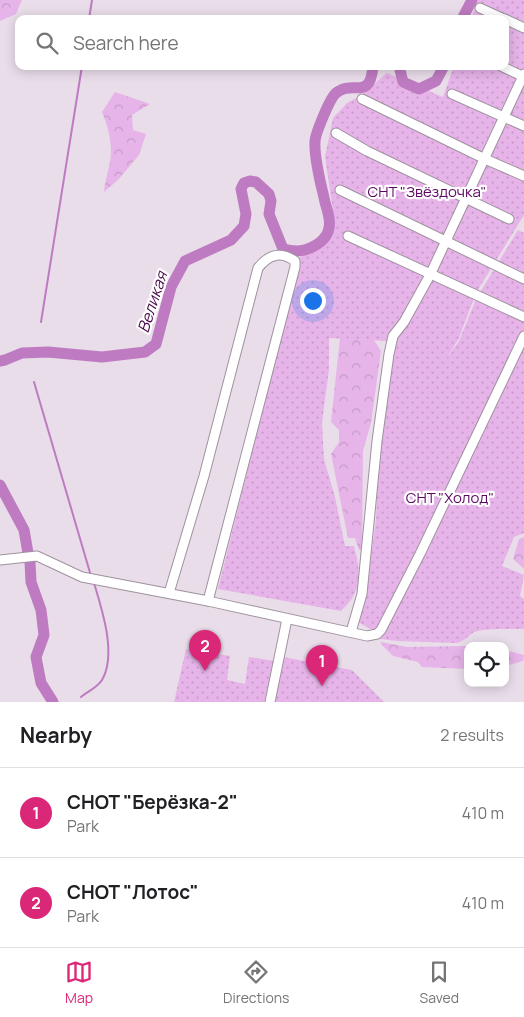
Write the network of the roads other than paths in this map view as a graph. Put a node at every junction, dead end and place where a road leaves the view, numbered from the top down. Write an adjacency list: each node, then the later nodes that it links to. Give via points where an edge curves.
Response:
1 (480, 8): 2 (street)
2 (496, 15)
3 (509, 21): 4 (street)
4 (524, 28)
5 (509, 69): 6 (street)
6 (524, 76): 9 (street)
7 (452, 94): 9 (street)
8 (362, 99): 12 (street)
9 (504, 117): 10 (street); 12 (street)
10 (524, 126)
11 (336, 133): 15 (street, via 366,151)
12 (485, 159): 13 (street); 15 (street)
13 (524, 176)
14 (340, 190): 18 (street)
15 (466, 198): 16 (street); 18 (street)
16 (509, 219)
17 (348, 236): 19 (street)
18 (446, 240): 19 (street); 20 (street)
19 (430, 275): 21 (street); 27 (street, via 393,336 388,354 362,594)
20 (524, 278)
21 (524, 317)
22 (524, 336): 27 (street, via 381,630 372,636)
23 (0, 560): 24 (street, via 37,556 82,577)
24 (169, 593): 25 (street); 25 (street, via 204,476 258,268 269,258 286,255 295,260 295,267)
25 (208, 601): 26 (street)
26 (287, 619): 27 (street); 28 (street)
27 (351, 632)
28 (270, 702)

